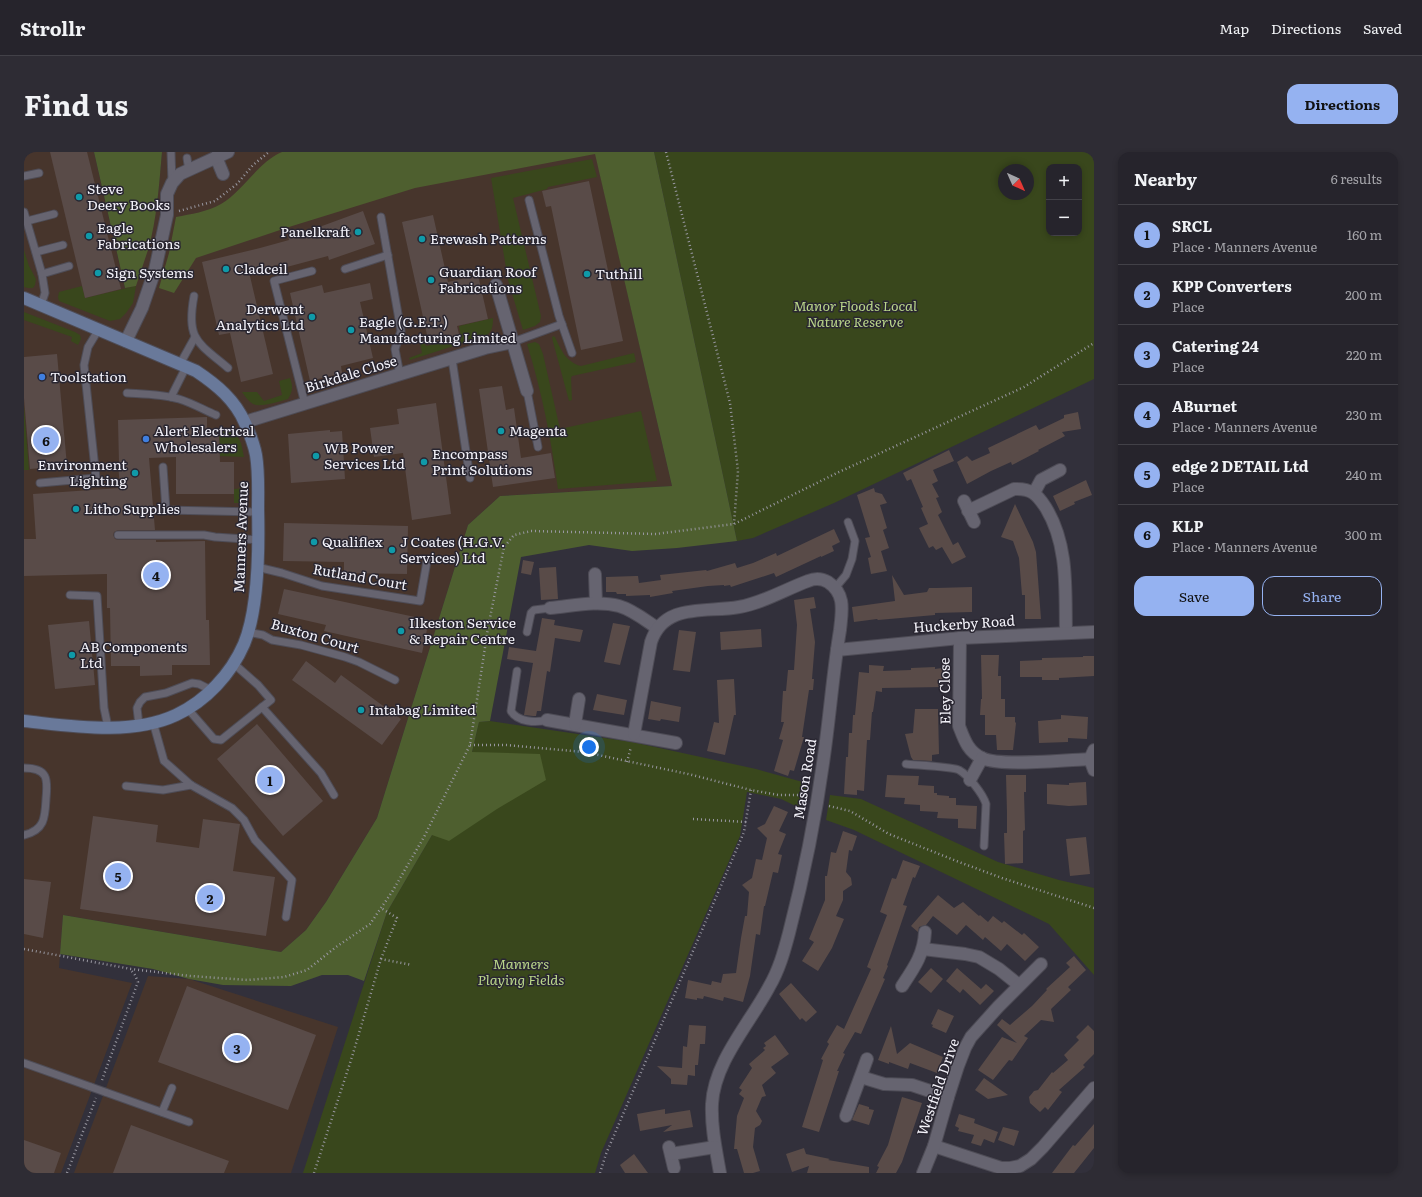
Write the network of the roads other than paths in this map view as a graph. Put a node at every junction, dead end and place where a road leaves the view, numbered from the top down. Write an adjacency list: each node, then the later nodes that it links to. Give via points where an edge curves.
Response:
1 (171, 152): 9 (lane)
2 (228, 152): 3 (street)
3 (216, 157): 5 (street); 7 (street)
4 (187, 158): 5 (lane)
5 (189, 170): 9 (street, via 180,174)
6 (39, 173): 8 (lane)
7 (223, 174)
8 (24, 176)
9 (172, 183): 29 (street, via 156,270)
10 (528, 200): 26 (lane)
11 (24, 212): 14 (lane)
12 (54, 214): 14 (lane)
13 (381, 217): 17 (lane)
14 (27, 221): 16 (lane)
15 (64, 245): 16 (lane)
16 (36, 252): 21 (lane)
17 (388, 254): 19 (lane); 35 (lane, via 401,331 396,349)
18 (69, 266): 21 (lane)
19 (345, 269)
20 (312, 271): 39 (lane, via 274,281)
21 (42, 274): 25 (lane, via 45,293)
22 (496, 285): 30 (street)
23 (194, 296): 28 (lane, via 191,326)
24 (24, 298): 25 (street, Manners Avenue)
25 (41, 305): 27 (street, Manners Avenue)
26 (562, 324): 30 (lane); 31 (lane)
27 (98, 329): 29 (street, Manners Avenue); 46 (lane, via 88,347 84,365 96,478)
28 (195, 336): 33 (lane); 34 (lane, via 200,344)
29 (126, 341): 33 (street, Manners Avenue)
30 (513, 342): 32 (street, Birkdale Close); 36 (street)
31 (572, 353)
32 (452, 359): 35 (street, Birkdale Close); 45 (lane)
33 (183, 366): 38 (lane); 41 (street, Manners Avenue, via 196,371 220,388 236,406)
34 (228, 368)
35 (400, 375): 39 (street, Birkdale Close)
36 (527, 391): 42 (lane)
37 (127, 393): 38 (lane)
38 (171, 397): 40 (lane)
39 (304, 404): 41 (street, Birkdale Close)
40 (216, 415)
41 (245, 422): 49 (street, Manners Avenue, via 256,456)
42 (538, 447)
43 (163, 467): 49 (lane, via 166,510)
44 (1060, 470): 47 (street, via 1041,480)
45 (470, 478)
46 (40, 483)
47 (1034, 493): 48 (street, via 1021,488 1014,489); 64 (street, via 1050,516 1062,550)
48 (968, 511)
49 (258, 512): 52 (street, Manners Avenue)
50 (848, 522): 56 (lane, via 855,541 852,559 846,575)
51 (118, 535): 52 (lane, via 204,535)
52 (258, 540): 54 (street, Manners Avenue)
53 (427, 561): 54 (lane, Rutland Court, via 420,601 322,586)
54 (257, 567): 61 (street, Manners Avenue, via 254,600)
55 (595, 574): 58 (street)
56 (835, 588): 60 (street, via 823,580 811,580 740,607 686,611 667,619); 66 (street, Mason Road, via 841,597 843,612)
57 (70, 596): 79 (lane, via 97,596 104,708)
58 (596, 603): 59 (street); 60 (street, via 620,606)
59 (550, 608): 62 (lane, via 534,610 531,613)
60 (657, 628): 80 (street, via 651,642)
61 (247, 632): 67 (street, Manners Avenue); 69 (lane, Buxton Court, via 345,657)
62 (527, 632)
63 (1094, 632): 64 (street, Huckerby Road)
64 (1066, 633): 65 (street, Huckerby Road)
65 (960, 638): 66 (street, Huckerby Road); 82 (street, Eley Close, via 959,726 967,746)
66 (837, 650): 108 (street, Mason Road, via 818,800 800,887 781,963 723,1063 716,1083 712,1102)
67 (233, 663): 70 (street, Manners Avenue); 72 (lane, via 258,685 270,700)
68 (517, 671): 74 (lane, via 511,711 516,718 538,722)
69 (396, 680)
70 (211, 690): 73 (street, Manners Avenue); 78 (lane, via 200,684 192,684 145,697 137,708)
71 (579, 699): 77 (street)
72 (262, 707): 73 (lane, via 221,740 214,739); 89 (lane, via 321,772)
73 (187, 708): 76 (street, Manners Avenue, via 177,715)
74 (546, 720): 77 (street)
75 (24, 721): 79 (street, Manners Avenue)
76 (153, 722): 78 (street, Manners Avenue); 87 (lane, via 164,760)
77 (575, 724): 80 (street)
78 (139, 725): 79 (street, Manners Avenue)
79 (108, 727)
80 (634, 734): 81 (street)
81 (676, 743)
82 (982, 758): 83 (street, Eley Close, via 1012,762); 86 (street)
83 (1093, 760)
84 (906, 764): 86 (lane, via 958,769)
85 (24, 768): 90 (lane, via 36,769 48,782 43,822 36,830)
86 (970, 780): 91 (lane, via 984,797 986,804)
87 (192, 785): 88 (lane, via 163,790); 92 (lane, via 232,808 244,820 255,840 292,880)
88 (126, 786)
89 (334, 795)
90 (24, 835)
91 (984, 846)
92 (286, 917)
93 (925, 932): 94 (street)
94 (923, 949): 96 (street); 97 (street, via 980,957)
95 (1041, 964): 97 (street, Westfield Drive)
96 (902, 986)
97 (1019, 986): 103 (street, Westfield Drive, via 971,1037)
98 (867, 1059): 100 (street)
99 (24, 1063): 104 (lane, bridge)
100 (861, 1078): 103 (street, via 884,1084 912,1085); 105 (street)
101 (172, 1088): 104 (lane)
102 (1094, 1088): 107 (street, via 1043,1147 1020,1166 1001,1168)
103 (948, 1097): 107 (street, Westfield Drive)
104 (162, 1112): 106 (lane)
105 (846, 1116)
106 (189, 1122)
107 (934, 1146): 111 (street, Westfield Drive)
108 (715, 1147): 109 (street, via 670,1150); 110 (street, Mason Road)
109 (674, 1168)
110 (720, 1173)
111 (923, 1173)

